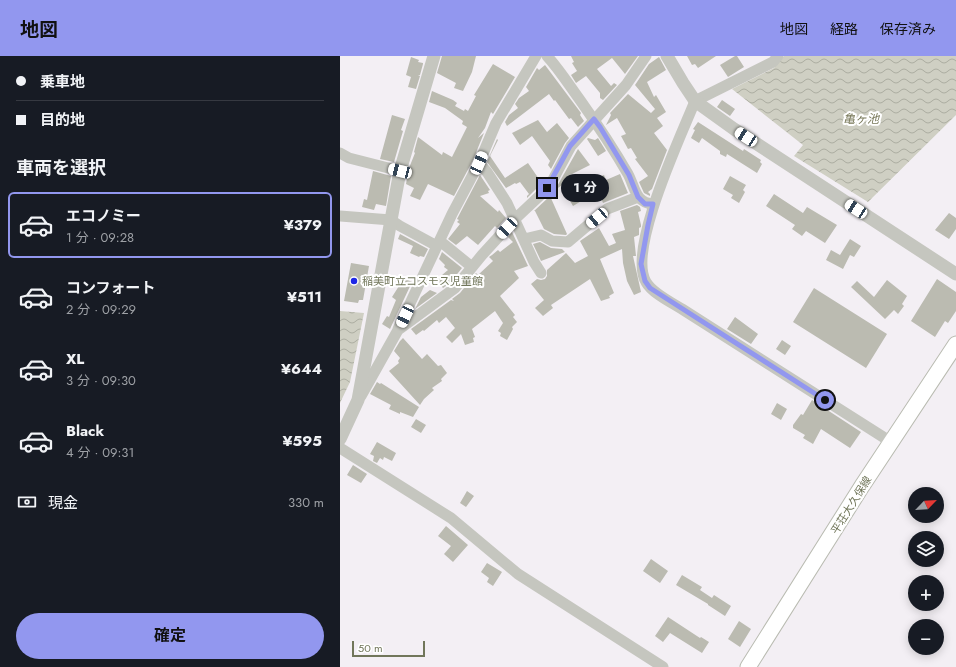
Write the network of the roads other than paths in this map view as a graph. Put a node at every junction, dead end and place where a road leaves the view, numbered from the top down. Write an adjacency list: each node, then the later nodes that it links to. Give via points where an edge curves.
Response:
1 (434, 56): 11 (street)
2 (536, 56): 10 (street, via 496,123)
3 (546, 56): 8 (street)
4 (646, 56): 8 (street, via 626,85)
5 (668, 56): 7 (street)
6 (778, 56): 7 (street, via 772,62)
7 (695, 100): 13 (street); 21 (street, via 734,129)
8 (594, 119): 12 (street, via 629,175); 15 (street, via 570,146 549,187)
9 (340, 153): 11 (street, via 349,158)
10 (479, 163): 15 (street); 18 (street)
11 (400, 171): 16 (street)
12 (638, 197): 13 (street, via 645,204); 17 (street, via 607,209 568,242 552,241 541,235)
13 (653, 204): 26 (street, via 641,264 645,281 650,288)
14 (340, 216): 16 (street)
15 (515, 219): 17 (street); 19 (street)
16 (391, 220): 18 (street); 24 (street)
17 (524, 239): 20 (street)
18 (439, 243): 19 (street); 22 (street)
19 (472, 267): 22 (street, via 455,288)
20 (541, 273)
21 (956, 274)
22 (398, 330): 24 (street)
23 (956, 344): 26 (main road, 平荘大久保線)
24 (358, 400): 25 (street)
25 (340, 439)
26 (891, 442): 29 (main road, 平荘大久保線)
27 (340, 448): 28 (street, via 451,518 518,574)
28 (663, 667)
29 (748, 667)

